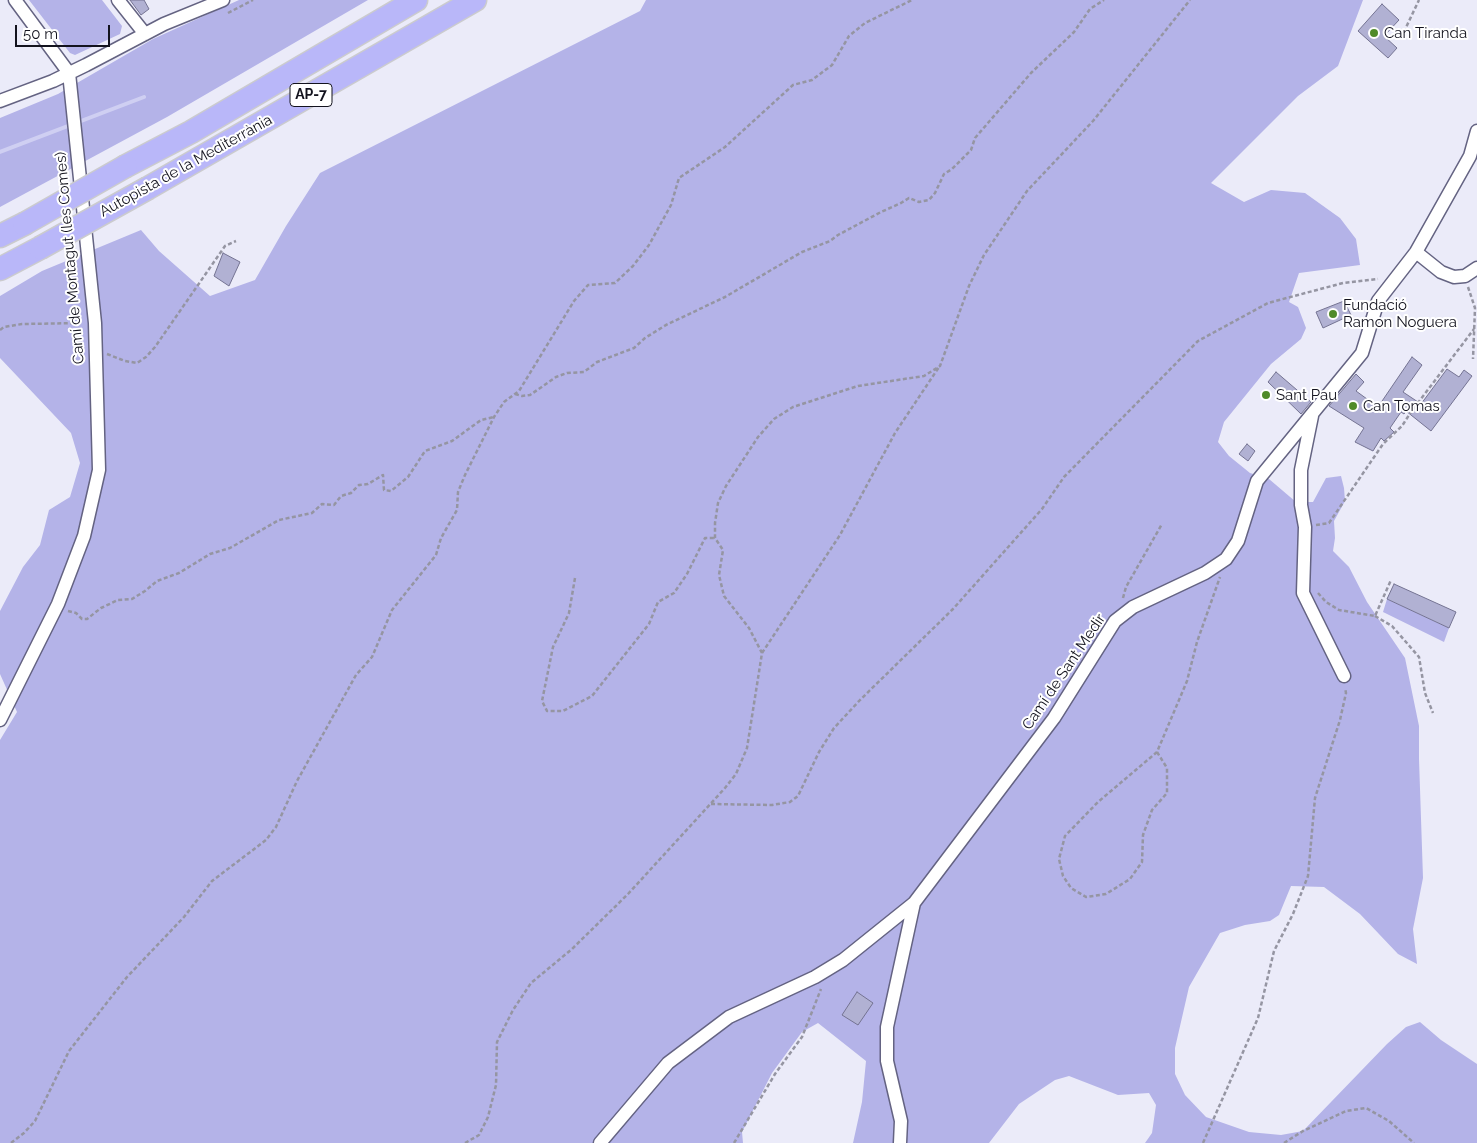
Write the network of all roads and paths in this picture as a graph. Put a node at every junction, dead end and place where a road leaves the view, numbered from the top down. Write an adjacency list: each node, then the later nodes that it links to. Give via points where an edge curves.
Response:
1 (15, 0): 12 (street)
2 (118, 0): 10 (street)
3 (223, 0): 10 (street)
4 (416, 0): 15 (highway, Autopista de la Mediterrània / AP-7, bridge, via 191,132)
5 (474, 0): 18 (highway, Autopista de la Mediterrània / AP-7, bridge, via 148,188)
6 (912, 0): 28 (path, via 860,27 849,36 832,64 812,80 793,85 725,147 679,178 671,206 649,245 616,283 588,285)
7 (1104, 0): 28 (path, via 1090,9 1074,32 1026,79 975,138 971,150 944,174 929,200 919,202 909,198 830,241 802,252 725,297 666,325 634,348 597,362 584,372 556,377 530,395)
8 (1190, 0): 27 (path, via 1093,121 1027,191 984,254)
9 (1419, 0): 11 (path)
10 (145, 34): 12 (street)
11 (1401, 38)
12 (69, 73): 13 (street); 22 (street, Camí de Montagut (les Comes))
13 (0, 101)
14 (1477, 131): 17 (street, Camí de Sant Medir, via 1470,156)
15 (0, 236)
16 (236, 241): 25 (path, via 225,246 146,357 137,363)
17 (1416, 252): 20 (street, via 1441,272 1454,277); 21 (street, Camí de Sant Medir)
18 (0, 268)
19 (1477, 268): 20 (street)
20 (1465, 276): 23 (path, via 1475,308)
21 (1396, 278): 29 (street, Camí de Sant Medir, via 1378,301 1362,353); 46 (path, via 1343,283 1268,303 1198,340 1064,477 1042,509 953,609 834,728 798,796 790,802 772,805)
22 (95, 323): 24 (path, via 22,324); 25 (street, Camí de Montagut (les Comes))
23 (1474, 329): 26 (path); 32 (path, via 1402,426 1383,444 1328,523)
24 (0, 330)
25 (96, 349): 38 (street, Camí de Montagut (les Comes), via 100,470 84,536)
26 (1473, 359)
27 (940, 366): 33 (path, via 924,376 858,386 793,407 774,419 758,437 726,486 718,503); 41 (path, via 895,433 840,535)
28 (515, 394): 30 (path, via 504,402)
29 (1312, 414): 32 (street, via 1301,470); 34 (street, Camí de Sant Medir, via 1257,481 1238,541)
30 (494, 417): 38 (path, via 482,420 452,441 425,451 408,477 390,491 384,490 382,475 377,477 341,496 334,504 322,504 312,513 279,520 230,548 210,554 179,573 157,581 132,599 118,600 100,608 87,619); 49 (path, via 465,475 458,492 457,510 441,538 436,555 392,610 372,657 342,700 297,781 276,827 266,840 212,881 184,917 127,977 69,1051 35,1121)
31 (1162, 524): 40 (path, via 1126,587)
32 (1304, 527): 35 (street)
33 (715, 538): 36 (path, via 705,538 674,593 658,602 649,624 592,696 563,711 547,711 542,702 551,656 569,613); 41 (path, via 723,550 719,574 724,596 749,628)
34 (1226, 559): 40 (street, Camí de Sant Medir, via 1133,607); 45 (path, via 1187,681)
35 (1303, 577): 39 (path, via 1326,602 1339,610); 42 (street, via 1303,593)
36 (575, 578)
37 (1391, 580): 39 (path)
38 (57, 606): 44 (street, Camí de Montagut (les Comes))
39 (1375, 616): 43 (path, via 1392,626 1419,657 1424,693)
40 (1116, 621): 47 (street, Camí de Sant Medir, via 1054,718)
41 (762, 653): 46 (path, via 746,748 736,774)
42 (1344, 676): 54 (path, via 1346,694 1340,720 1315,798 1308,876 1274,951 1258,1018)
43 (1434, 712)
44 (0, 720)
45 (1157, 752): 45 (path, via 1098,802 1065,836 1059,859 1063,876 1071,888 1086,897 1106,894 1130,879 1142,862 1143,835 1152,810 1167,793 1167,768)
46 (710, 804): 50 (path, via 628,894 572,949 530,983 497,1042 496,1085 488,1117 479,1135)
47 (914, 903): 48 (street); 53 (street, Camí de Sant Medir, via 887,1027 887,1061 901,1121)
48 (828, 969): 51 (street, via 729,1018 668,1063); 52 (path, via 802,1037 775,1074)
49 (11, 1143)
50 (465, 1143)
51 (600, 1143)
52 (734, 1143)
53 (900, 1143)
54 (1203, 1143)
55 (1284, 1143): 56 (path, via 1346,1111 1366,1108 1389,1121)
56 (1414, 1143)

